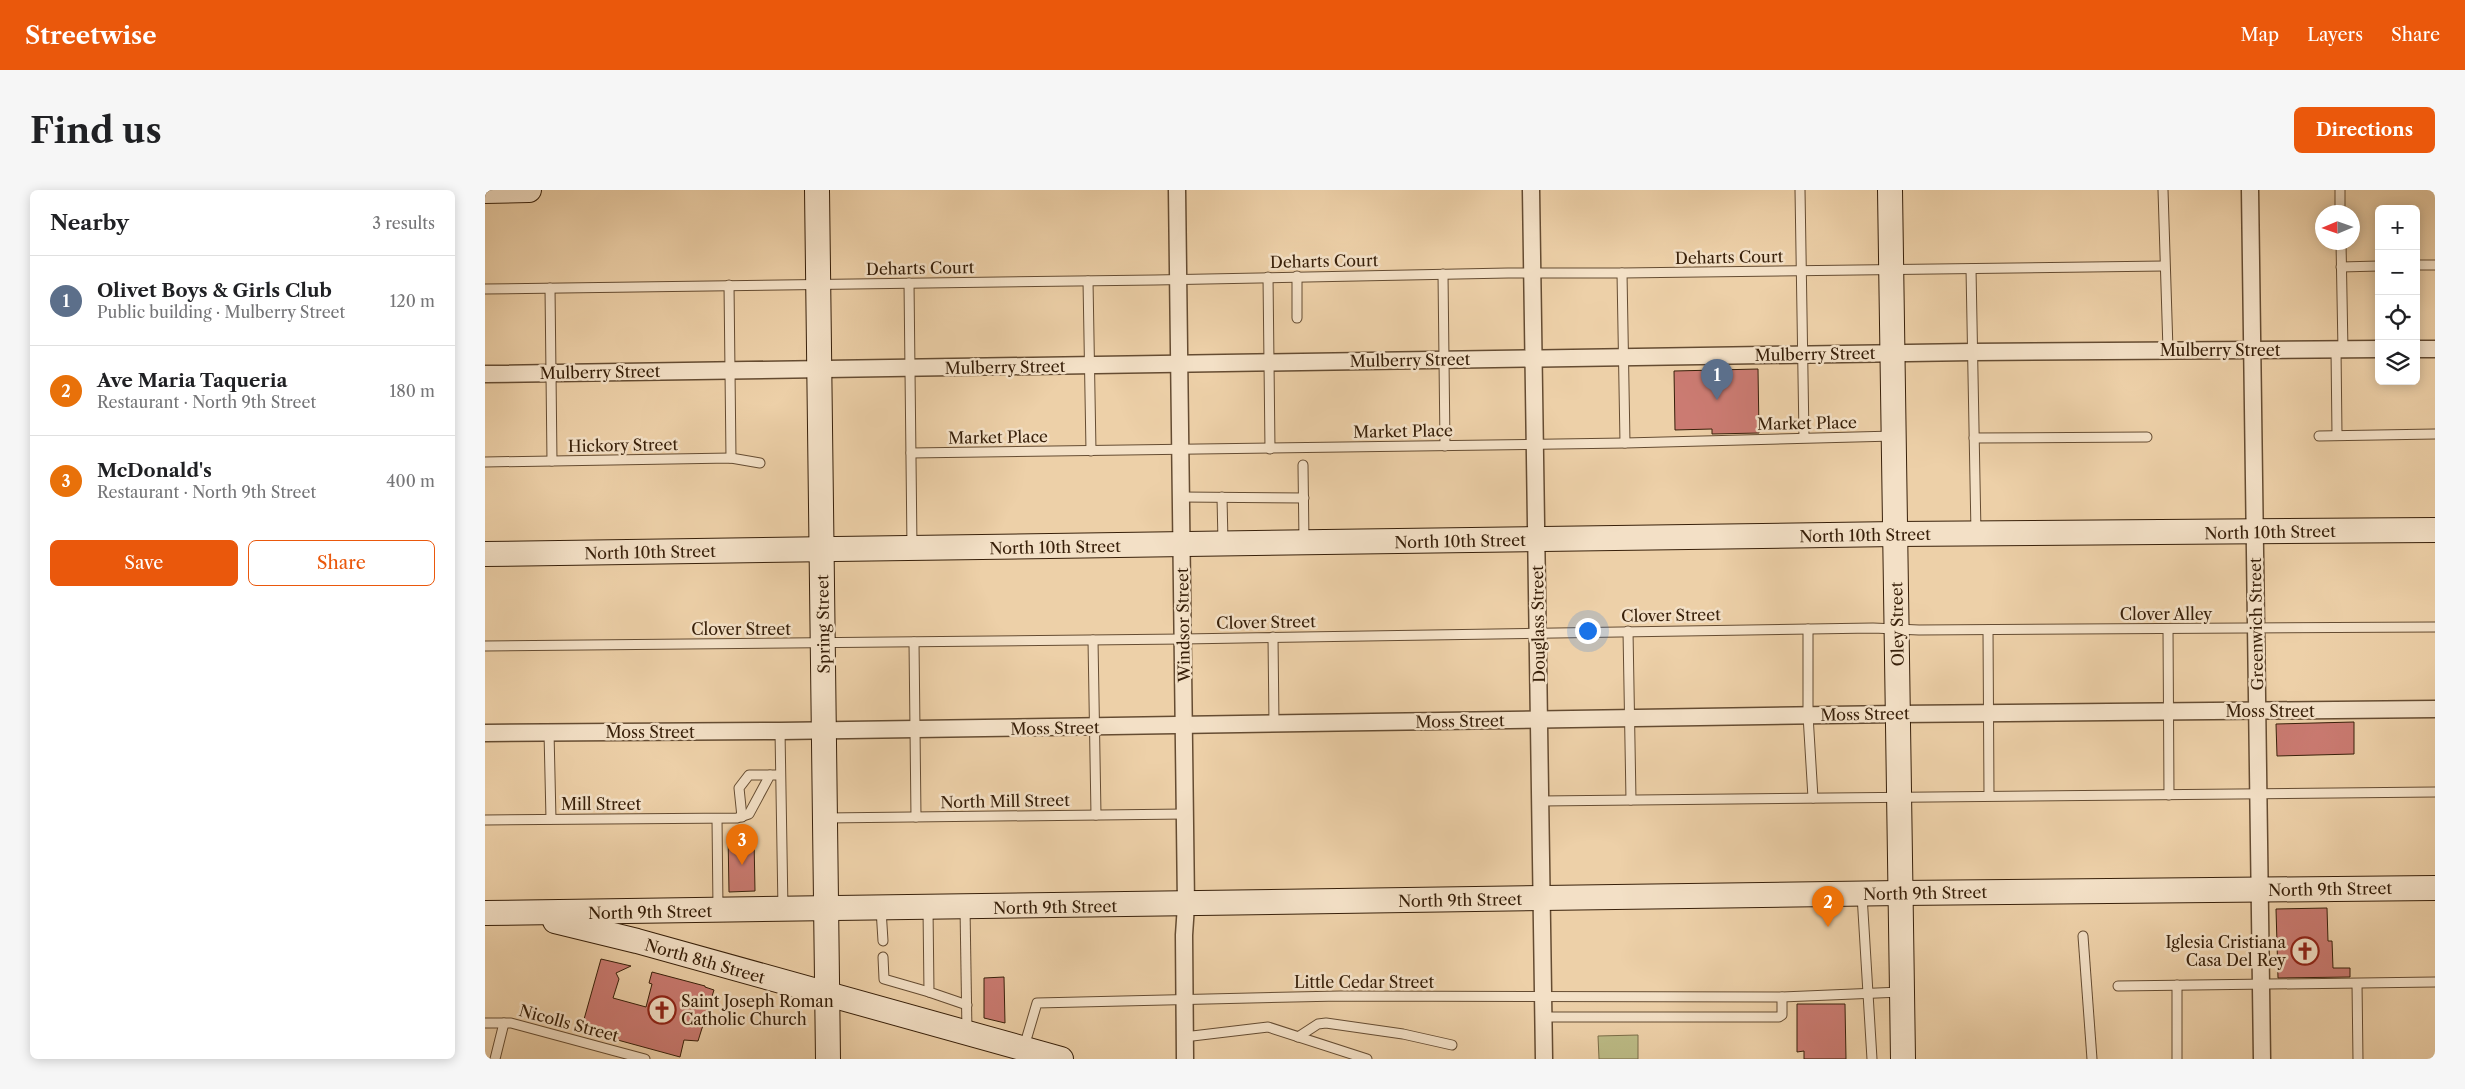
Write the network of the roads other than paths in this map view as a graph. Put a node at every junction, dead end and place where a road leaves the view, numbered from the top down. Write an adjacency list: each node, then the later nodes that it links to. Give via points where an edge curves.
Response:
1 (529, 190): 10 (main road)
2 (817, 190): 29 (main road, Spring Street)
3 (1177, 190): 26 (street, Windsor Street)
4 (1531, 190): 22 (street, Douglass Street)
5 (1800, 190): 20 (lane)
6 (1890, 190): 19 (main road, Oley Street)
7 (2163, 190): 15 (lane)
8 (2250, 190): 38 (street, Greenwich Street)
9 (2340, 190): 11 (lane)
10 (485, 191)
11 (2340, 205)
12 (2341, 250): 17 (lane)
13 (2420, 265): 14 (lane)
14 (2435, 265)
15 (2164, 266): 18 (lane, Deharts Court); 37 (lane)
16 (2375, 266): 17 (lane)
17 (2341, 267): 39 (lane)
18 (1971, 269): 19 (lane, Deharts Court); 40 (lane)
19 (1891, 270): 20 (lane, Deharts Court); 41 (main road, Oley Street)
20 (1801, 272): 23 (lane, Deharts Court); 42 (lane)
21 (1443, 274): 22 (lane, Deharts Court); 24 (lane, Deharts Court); 45 (lane)
22 (1532, 274): 23 (lane, Deharts Court); 44 (street, Douglass Street)
23 (1622, 274): 43 (lane)
24 (1297, 276): 25 (lane, Deharts Court); 33 (lane)
25 (1268, 277): 26 (lane, Deharts Court); 46 (lane)
26 (1178, 279): 27 (lane, Deharts Court); 47 (street, Windsor Street)
27 (1088, 281): 28 (lane, Deharts Court); 48 (lane)
28 (909, 283): 29 (lane, Deharts Court); 49 (lane)
29 (819, 284): 30 (lane, Deharts Court); 50 (main road, Spring Street)
30 (729, 285): 31 (lane, Deharts Court); 51 (lane)
31 (550, 288): 32 (lane, Deharts Court); 52 (lane)
32 (485, 289)
33 (1297, 318)
34 (2375, 349): 39 (street, Mulberry Street)
35 (2420, 349): 36 (street)
36 (2435, 349)
37 (2168, 350): 38 (street, Mulberry Street); 40 (street, Mulberry Street)
38 (2252, 350): 39 (street, Mulberry Street); 77 (street, Greenwich Street)
39 (2339, 350): 55 (lane)
40 (1973, 352): 41 (street, Mulberry Street); 60 (lane)
41 (1893, 353): 42 (street, Mulberry Street); 56 (main road, Oley Street)
42 (1803, 354): 43 (street, Mulberry Street); 59 (lane)
43 (1624, 357): 44 (street, Mulberry Street); 61 (lane)
44 (1534, 358): 45 (street, Mulberry Street); 62 (street, Douglass Street)
45 (1444, 360): 46 (street, Mulberry Street); 63 (lane)
46 (1270, 362): 47 (street, Mulberry Street); 64 (lane)
47 (1179, 365): 48 (street, Mulberry Street); 65 (street, Windsor Street)
48 (1090, 366): 49 (street, Mulberry Street); 66 (lane)
49 (910, 368): 50 (street, Mulberry Street); 67 (lane)
50 (820, 369): 51 (street, Mulberry Street); 85 (main road, Spring Street)
51 (730, 370): 52 (street, Mulberry Street); 68 (lane)
52 (550, 372): 53 (street, Mulberry Street); 69 (lane)
53 (485, 374)
54 (2435, 434): 55 (lane)
55 (2337, 435): 57 (lane)
56 (1894, 436): 59 (lane, Market Place); 78 (main road, Oley Street)
57 (2319, 436)
58 (2147, 437): 60 (lane)
59 (1804, 438): 61 (lane, Market Place)
60 (1975, 438): 79 (lane)
61 (1625, 443): 62 (lane, Market Place)
62 (1535, 444): 63 (lane, Market Place); 80 (street, Douglass Street)
63 (1445, 446): 64 (lane, Market Place)
64 (1271, 449): 65 (lane, Market Place)
65 (1181, 450): 66 (lane, Market Place); 73 (street, Windsor Street)
66 (1091, 451): 67 (lane, Market Place)
67 (911, 453): 84 (lane)
68 (731, 458): 69 (lane, Hickory Street); 71 (lane, Hickory Street)
69 (552, 461): 70 (lane, Hickory Street)
70 (485, 462)
71 (760, 463)
72 (1303, 465): 75 (lane)
73 (1181, 497): 74 (lane); 83 (street, Windsor Street)
74 (1222, 497): 75 (lane); 82 (lane)
75 (1304, 498): 81 (lane)
76 (2435, 530): 77 (main road, North 10th Street)
77 (2255, 532): 79 (main road, North 10th Street); 88 (street, Greenwich Street)
78 (1896, 534): 79 (main road, North 10th Street); 80 (main road, North 10th Street); 90 (main road, Oley Street)
79 (1976, 534)
80 (1537, 539): 81 (main road, North 10th Street); 94 (street, Douglass Street)
81 (1305, 544): 82 (main road, North 10th Street)
82 (1223, 545): 83 (main road, North 10th Street)
83 (1182, 546): 84 (main road, North 10th Street); 96 (street, Windsor Street)
84 (912, 549): 85 (main road, North 10th Street)
85 (823, 551): 86 (main road, North 10th Street); 99 (main road, Spring Street)
86 (485, 554)
87 (2435, 627): 88 (lane, Clover Alley)
88 (2257, 628): 91 (lane, Clover Alley); 102 (street, Greenwich Street)
89 (1808, 629): 90 (lane, Clover Street); 93 (lane, Clover Street); 106 (lane)
90 (1897, 629): 92 (lane, Clover Alley); 105 (main road, Oley Street)
91 (2167, 629): 92 (lane, Clover Alley); 104 (lane)
92 (1988, 630): 103 (lane)
93 (1628, 631): 94 (lane, Clover Street); 107 (lane)
94 (1539, 632): 95 (lane, Clover Street); 108 (street, Douglass Street)
95 (1273, 637): 96 (lane, Clover Street); 109 (lane)
96 (1183, 639): 97 (lane, Clover Street); 110 (street, Windsor Street)
97 (1093, 640): 98 (lane, Clover Street); 111 (lane)
98 (914, 642): 99 (lane, Clover Street); 112 (lane)
99 (824, 644): 100 (lane, Clover Street); 114 (main road, Spring Street)
100 (485, 646)
101 (2435, 709): 102 (street, Moss Street)
102 (2257, 711): 104 (street, Moss Street); 119 (street, Greenwich Street)
103 (1988, 712): 104 (street, Moss Street); 105 (street, Moss Street); 122 (lane)
104 (2168, 712): 120 (lane)
105 (1898, 714): 106 (street, Moss Street); 121 (main road, Oley Street)
106 (1808, 715): 107 (street, Moss Street); 123 (lane)
107 (1630, 718): 108 (street, Moss Street); 124 (lane)
108 (1540, 719): 109 (street, Moss Street); 125 (street, Douglass Street)
109 (1274, 724): 110 (street, Moss Street)
110 (1185, 726): 111 (street, Moss Street); 126 (street, Windsor Street)
111 (1095, 728): 112 (street, Moss Street); 127 (lane)
112 (915, 730): 114 (street, Moss Street); 129 (lane)
113 (780, 731): 114 (street, Moss Street); 116 (street, Moss Street); 117 (lane)
114 (825, 731): 130 (main road, Spring Street)
115 (485, 732): 116 (street, Moss Street)
116 (549, 732): 131 (lane)
117 (775, 775): 128 (lane, via 749,814); 128 (lane, via 749,775 739,788); 143 (lane)
118 (2435, 792): 119 (lane)
119 (2258, 794): 120 (lane); 135 (street, Greenwich Street)
120 (2169, 795): 122 (lane)
121 (1899, 796): 122 (lane); 123 (lane); 136 (main road, Oley Street)
122 (1989, 796)
123 (1813, 798): 124 (lane)
124 (1631, 800): 125 (lane)
125 (1541, 801): 138 (street, Douglass Street)
126 (1185, 814): 127 (lane, North Mill Street); 139 (street, Windsor Street)
127 (1096, 815): 129 (lane, North Mill Street)
128 (742, 817): 132 (lane, Mill Street)
129 (916, 817): 130 (lane, North Mill Street)
130 (826, 818): 144 (main road, Spring Street)
131 (551, 819): 132 (lane, Mill Street); 133 (lane, Mill Street)
132 (717, 819): 145 (lane)
133 (485, 820)
134 (2435, 888): 135 (main road, North 9th Street)
135 (2260, 890): 136 (main road, North 9th Street); 154 (street, Greenwich Street)
136 (1900, 893): 137 (main road, North 9th Street); 157 (main road, Oley Street)
137 (1862, 894): 138 (main road, North 9th Street); 158 (lane)
138 (1543, 898): 139 (main road, North 9th Street); 160 (street, Douglass Street)
139 (1187, 905): 140 (main road, North 9th Street); 162 (street, Windsor Street)
140 (965, 908): 142 (main road, North 9th Street); 163 (lane)
141 (881, 909): 142 (main road, North 9th Street); 144 (main road, North 9th Street); 149 (lane)
142 (928, 909): 156 (lane)
143 (783, 910): 144 (main road, North 9th Street); 145 (main road, North 9th Street)
144 (827, 910): 159 (main road, Spring Street)
145 (718, 911): 147 (main road, North 9th Street)
146 (485, 913): 147 (main road, North 9th Street)
147 (522, 913): 159 (main road, North 8th Street, via 637,941)
148 (2083, 936): 181 (lane)
149 (883, 941)
150 (883, 957): 156 (lane, via 884,979)
151 (2435, 982): 152 (lane)
152 (2357, 984): 154 (lane); 184 (lane)
153 (2177, 985): 154 (lane); 155 (lane); 182 (lane)
154 (2261, 985): 183 (street, Greenwich Street)
155 (2118, 986)
156 (929, 992): 163 (lane)
157 (1902, 992): 158 (lane, Little Cedar Street); 180 (main road, Oley Street)
158 (1869, 993): 161 (lane, Little Cedar Street); 179 (lane)
159 (827, 995): 167 (main road, North 8th Street); 174 (main road, Spring Street)
160 (1543, 996): 161 (lane, Little Cedar Street); 162 (lane, Little Cedar Street); 164 (street, Douglass Street)
161 (1782, 997): 164 (lane, via 1782,1015 1779,1018)
162 (1185, 999): 168 (street, Windsor Street); 171 (lane, Little Cedar Street, via 1037,1003)
163 (967, 1004): 167 (lane)
164 (1544, 1017): 178 (street, Douglass Street)
165 (485, 1023): 166 (lane, Nicolls Street)
166 (504, 1023): 172 (lane); 173 (lane, Nicolls Street)
167 (967, 1032): 171 (main road, North 8th Street)
168 (1184, 1037): 169 (lane, via 1268,1027); 176 (street, Windsor Street)
169 (1297, 1037): 170 (lane, via 1318,1024 1326,1023); 177 (lane)
170 (1452, 1045)
171 (1023, 1047): 175 (main road, North 8th Street)
172 (495, 1059)
173 (645, 1059)
174 (827, 1059)
175 (1061, 1059)
176 (1185, 1059)
177 (1367, 1059)
178 (1544, 1059)
179 (1872, 1059)
180 (1903, 1059)
181 (2092, 1059)
182 (2177, 1059)
183 (2262, 1059)
184 (2358, 1059)

